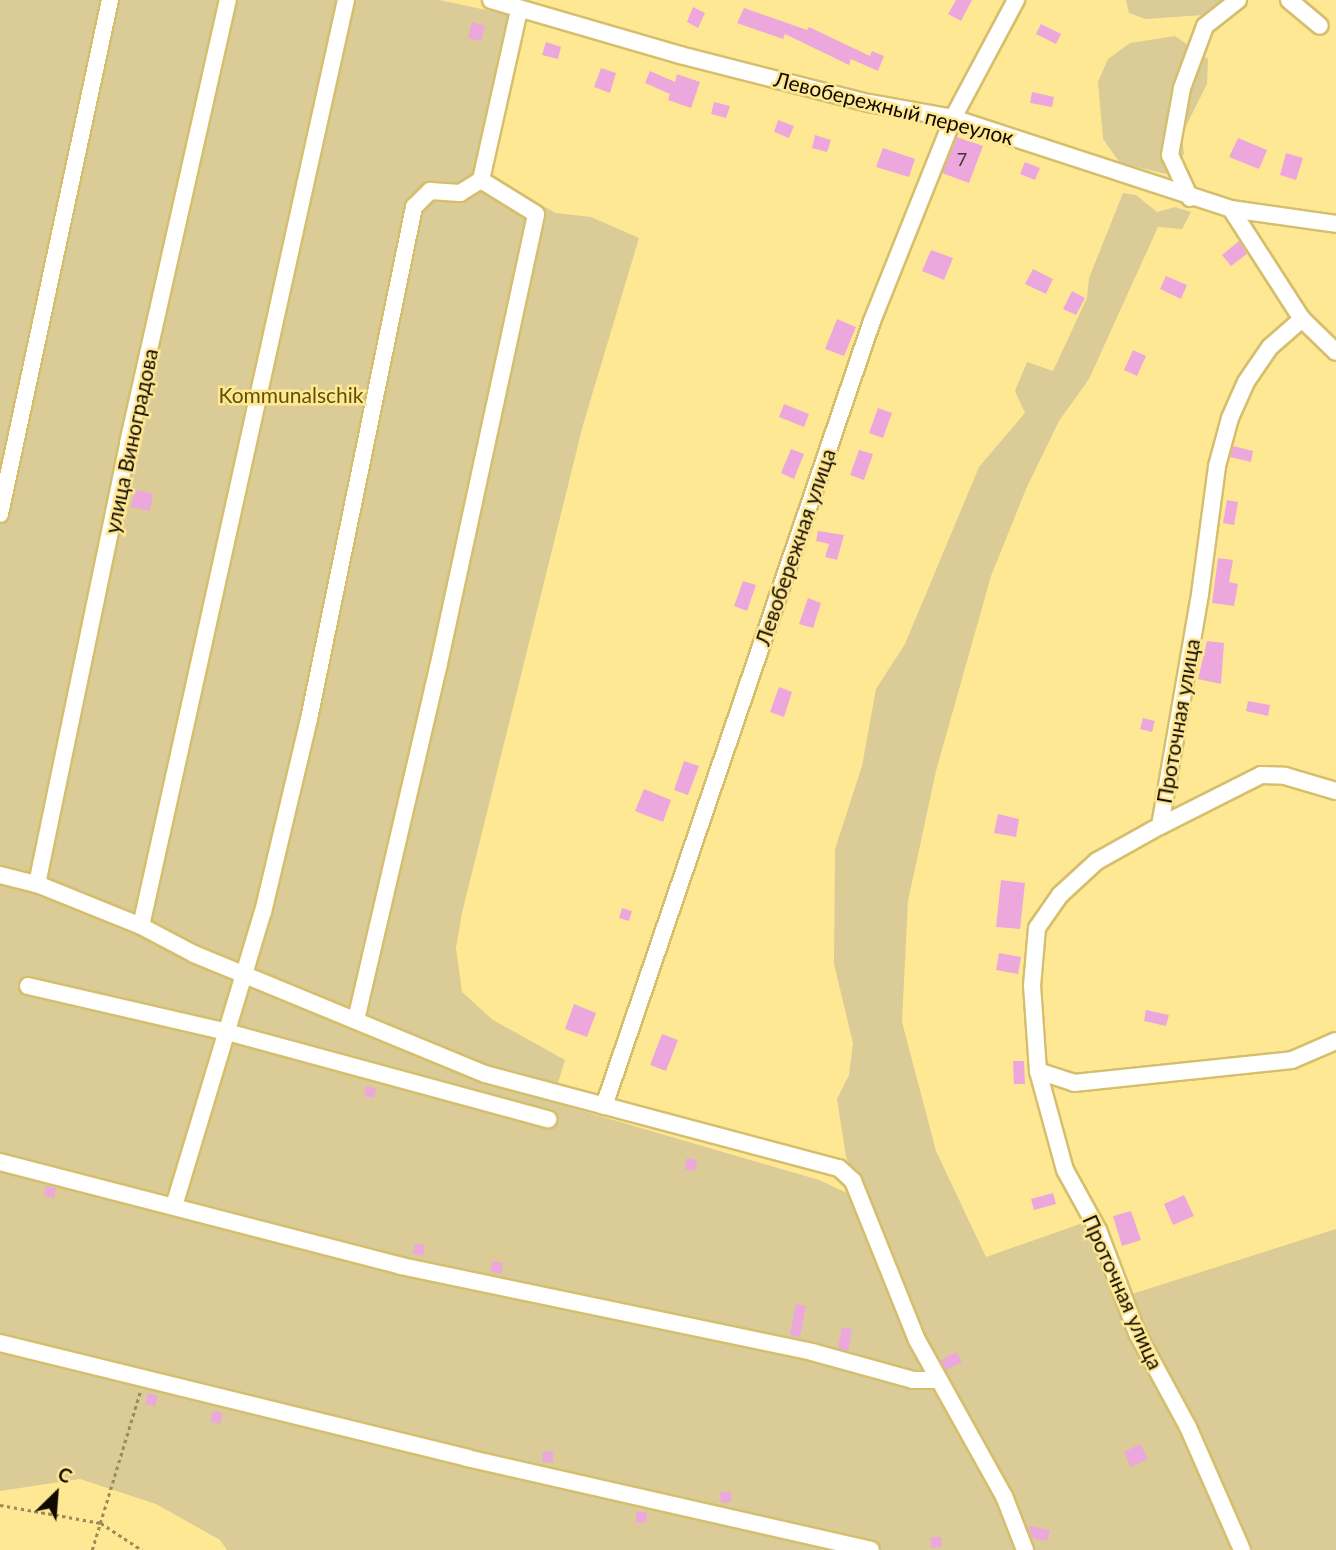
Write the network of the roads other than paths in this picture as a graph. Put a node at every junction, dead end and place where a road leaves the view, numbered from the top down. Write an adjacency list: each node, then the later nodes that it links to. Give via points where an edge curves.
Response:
1 (110, 0): 17 (street)
2 (228, 0): 21 (street, улица Виноградова, via 128,443)
3 (346, 0): 22 (street)
4 (491, 0): 8 (street, Левобережный переулок)
5 (1016, 0): 10 (street, Левобережная улица)
6 (1238, 0): 12 (street, via 1205,26 1182,88 1170,155)
7 (1289, 0): 9 (street)
8 (519, 10): 10 (street, Левобережный переулок, via 869,103); 11 (street)
9 (1320, 26)
10 (953, 118): 12 (street, Левобережный переулок); 29 (street, Левобережная улица, via 872,321)
11 (481, 180): 23 (street, via 460,192 430,191 414,207 309,719); 25 (street, via 536,214)
12 (1190, 198): 13 (street, Левобережный переулок)
13 (1230, 209): 14 (street, Левобережный переулок); 15 (street)
14 (1336, 224)
15 (1301, 319): 16 (street); 19 (street, Проточная улица, via 1270,347 1245,382 1230,418 1217,466)
16 (1336, 352)
17 (0, 514)
18 (1336, 791): 19 (street, via 1285,776 1261,775)
19 (1160, 826): 28 (street, Проточная улица, via 1097,861 1060,895 1037,928 1032,986)
20 (0, 875): 21 (street)
21 (37, 884): 22 (street)
22 (141, 926): 23 (street)
23 (244, 974): 25 (street); 26 (street)
24 (28, 986): 26 (street)
25 (356, 1020): 29 (street, via 485,1074)
26 (227, 1032): 30 (street); 32 (street)
27 (1336, 1041): 28 (street, via 1292,1060 1074,1083)
28 (1038, 1071): 37 (street, Проточная улица, via 1065,1170 1098,1230 1138,1333 1188,1427)
29 (604, 1106): 34 (street, via 839,1168 853,1181)
30 (548, 1119)
31 (0, 1163): 32 (street)
32 (174, 1206): 34 (street, via 401,1266 812,1352 913,1380)
33 (0, 1343): 35 (street, via 467,1458)
34 (936, 1380): 36 (street, via 1004,1496)
35 (871, 1550)
36 (1025, 1550)
37 (1242, 1550)

